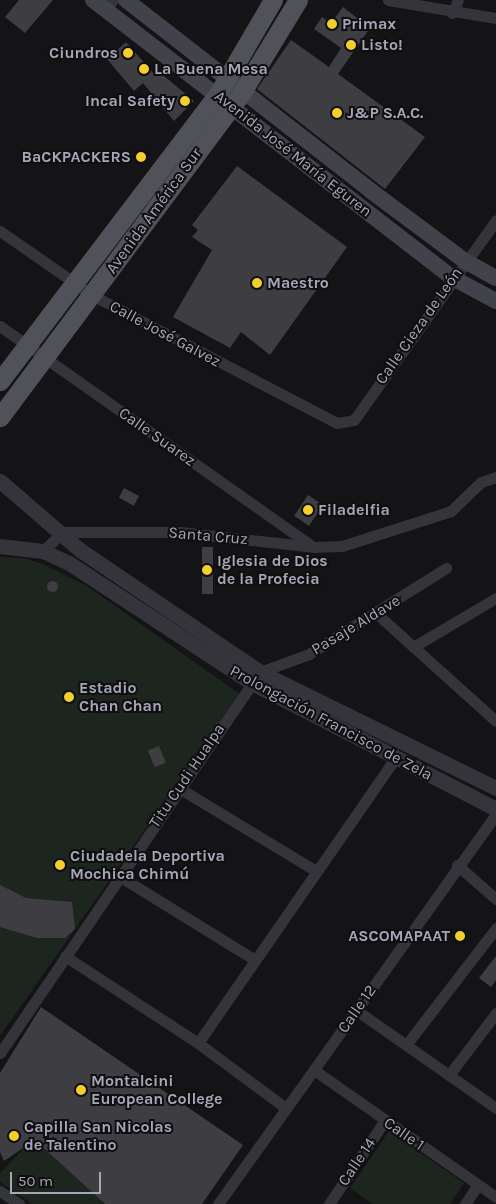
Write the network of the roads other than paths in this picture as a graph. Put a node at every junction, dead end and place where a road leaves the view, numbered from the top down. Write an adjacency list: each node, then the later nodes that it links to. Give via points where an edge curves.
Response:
1 (126, 0): 9 (main road, Avenida José María Eguren)
2 (273, 0): 9 (main road, Avenida América Sur)
3 (298, 0): 9 (main road, Avenida América Sur)
4 (388, 0): 7 (street)
5 (458, 0): 7 (street)
6 (104, 3): 9 (main road, Avenida José María Eguren)
7 (452, 13): 8 (street)
8 (496, 18)
9 (230, 93): 10 (main road, Avenida América Sur); 11 (main road, Avenida América Sur); 12 (main road, Avenida José María Eguren); 13 (main road, Avenida José María Eguren)
10 (163, 166): 11 (main road); 19 (main road, Avenida América Sur)
11 (179, 177): 20 (main road, Avenida América Sur)
12 (371, 192): 13 (main road); 16 (main road, Avenida José María Eguren)
13 (360, 207): 17 (main road, Avenida José María Eguren)
14 (496, 220): 16 (street, Calle Cieza de León)
15 (0, 230): 19 (street, Calle José Galvez)
16 (465, 262): 17 (street, Calle Cieza de León); 18 (main road, Avenida José María Eguren)
17 (453, 278): 21 (main road, Avenida José María Eguren); 27 (street, Calle Cieza de León, via 354,420)
18 (496, 278)
19 (73, 282): 20 (street, Calle José Galvez); 23 (main road, Avenida América Sur)
20 (92, 295): 24 (main road, Avenida América Sur); 27 (street, Calle José Galvez)
21 (496, 301)
22 (0, 326): 23 (street, Calle Suarez)
23 (27, 345): 24 (street, Calle Suarez); 25 (main road, Avenida América Sur)
24 (45, 358): 26 (main road, Avenida América Sur); 32 (street, Calle Suarez)
25 (0, 381)
26 (0, 417)
27 (337, 423)
28 (496, 477): 32 (street, Santa Cruz, via 481,482 451,511 342,546)
29 (0, 481): 30 (street, Prolongación Francisco de Zela)
30 (63, 532): 32 (street, Santa Cruz, via 180,532); 33 (street); 38 (street, Prolongación Francisco de Zela, via 80,550)
31 (0, 546): 33 (street)
32 (314, 547)
33 (43, 550): 38 (street, Prolongación Francisco de Zela)
34 (446, 568): 36 (street, Pasaje Aldave)
35 (496, 598): 37 (street)
36 (377, 614): 37 (street); 38 (street, Pasaje Aldave, via 309,654)
37 (414, 647): 39 (street)
38 (256, 677): 40 (street, Prolongación Francisco de Zela); 41 (street, Titu Cudi Hualpa); 42 (street, Prolongación Francisco de Zela)
39 (496, 721)
40 (395, 758): 43 (street, Prolongación Francisco de Zela); 46 (street)
41 (179, 788): 46 (street); 47 (street, Titu Cudi Hualpa)
42 (496, 788)
43 (496, 810)
44 (496, 814): 45 (street, Calle 12)
45 (457, 866): 48 (street); 52 (street, Calle 12)
46 (316, 871): 51 (street)
47 (119, 876): 50 (street, Titu Cudi Hualpa); 51 (street)
48 (496, 899)
49 (496, 928): 55 (street)
50 (66, 956): 54 (street); 56 (street, Titu Cudi Hualpa)
51 (255, 960): 54 (street)
52 (356, 1010): 55 (street); 57 (street, Calle 12)
53 (496, 1013): 58 (street)
54 (198, 1043): 60 (street)
55 (406, 1044): 58 (street)
56 (0, 1053)
57 (314, 1070): 60 (street, Calle 12); 61 (street, Calle 1)
58 (449, 1074): 59 (street)
59 (495, 1105)
60 (286, 1108): 66 (street, Calle 12)
61 (385, 1120): 62 (street, Calle 1); 67 (street, Calle 14)
62 (478, 1185): 64 (street, Calle 1); 68 (street)
63 (0, 1191): 65 (street)
64 (496, 1197)
65 (19, 1204)
66 (218, 1204)
67 (329, 1204)
68 (465, 1204)

